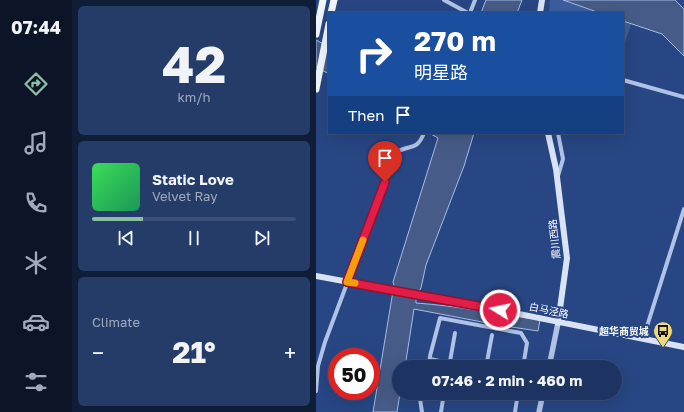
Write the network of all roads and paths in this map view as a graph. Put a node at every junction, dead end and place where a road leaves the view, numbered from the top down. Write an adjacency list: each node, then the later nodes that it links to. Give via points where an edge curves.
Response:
1 (323, 0): 11 (main road)
2 (334, 0): 6 (main road)
3 (444, 0): 7 (street)
4 (475, 0): 8 (street)
5 (542, 1): 9 (main road)
6 (331, 12)
7 (467, 12)
8 (469, 12)
9 (540, 12)
10 (328, 28): 13 (main road)
11 (316, 34)
12 (624, 80): 14 (street)
13 (316, 89)
14 (684, 97)
15 (423, 134): 21 (street, via 418,144 396,153)
16 (548, 134): 18 (main road, 震川西路)
17 (558, 134): 18 (street, via 563,159)
18 (557, 180): 22 (main road, 震川西路, via 567,258)
19 (684, 209): 25 (street)
20 (316, 276): 21 (main road, 白马泾路)
21 (347, 282): 22 (main road, 白马泾路); 33 (street, via 318,366)
22 (558, 323): 25 (main road, 白马泾路); 32 (street, 震川西路)
23 (455, 333): 29 (street)
24 (492, 335): 30 (street)
25 (643, 338): 26 (main road, 白马泾路)
26 (684, 347)
27 (430, 359): 28 (street); 31 (street, via 440,318 521,333 527,342)
28 (433, 360)
29 (450, 360)
30 (487, 360)
31 (524, 360)
32 (550, 360)
33 (316, 391)
34 (420, 400): 38 (street)
35 (443, 400): 39 (street)
36 (517, 400): 40 (street)
37 (542, 400): 41 (street)
38 (422, 412)
39 (441, 412)
40 (514, 412)
41 (539, 412)

